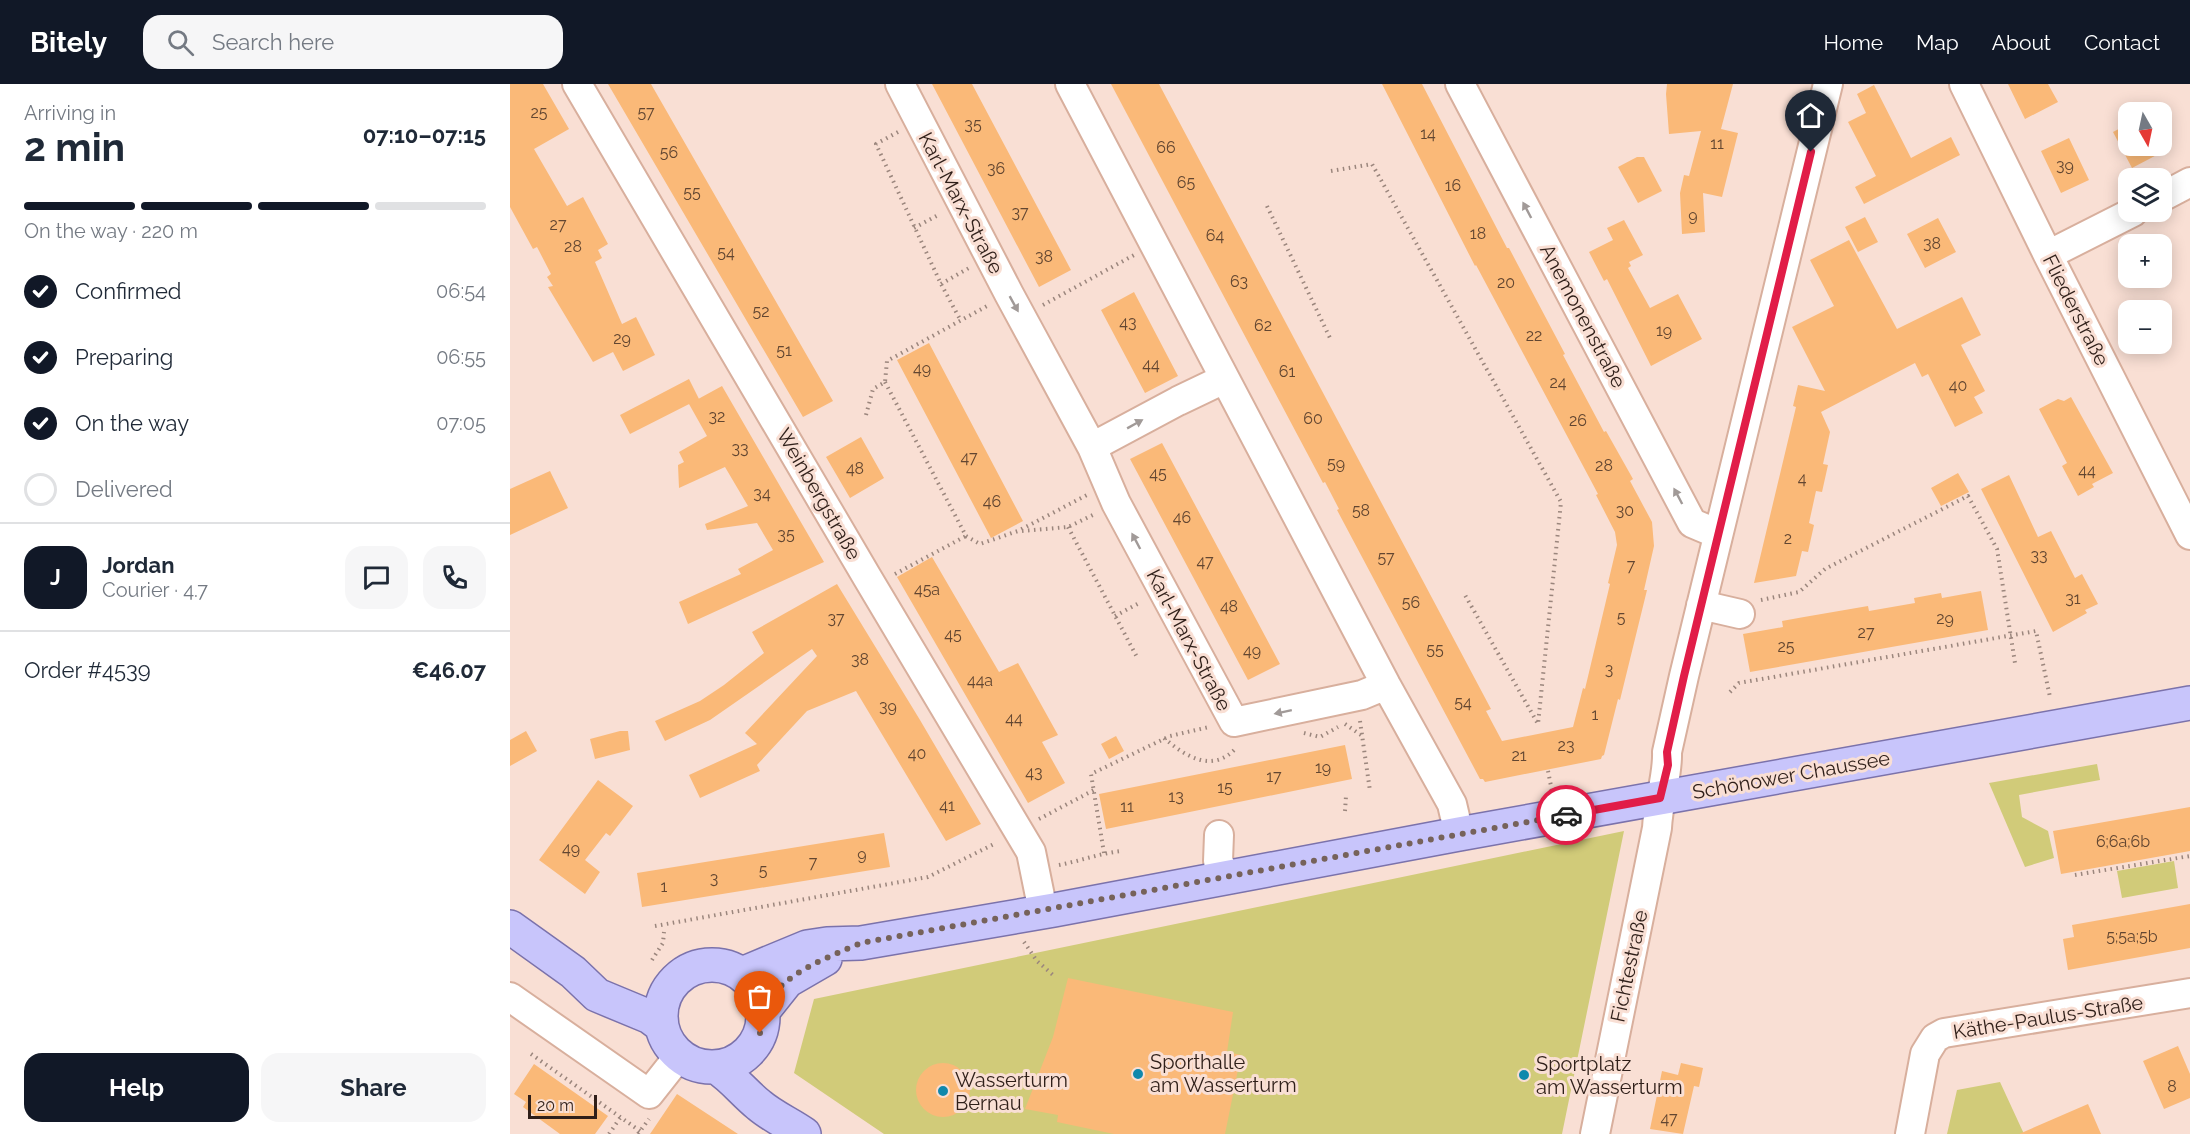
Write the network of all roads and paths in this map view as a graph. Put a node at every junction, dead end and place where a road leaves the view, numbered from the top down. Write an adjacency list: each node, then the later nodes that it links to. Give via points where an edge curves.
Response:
1 (577, 84): 60 (street, Weinbergstraße, via 1031,852)
2 (900, 84): 7 (street, Karl-Marx-Straße)
3 (1070, 84): 13 (street)
4 (1460, 84): 27 (street, Anemonenstraße, one-way to 4, via 1692,523)
5 (1828, 84): 27 (street, Fichtestraße)
6 (1964, 84): 15 (street, Fliederstraße)
7 (919, 121): 14 (street, Karl-Marx-Straße); 16 (path, via 876,144)
8 (1331, 171): 31 (path, via 1372,164 1562,502 1538,724)
9 (2190, 182): 10 (street)
10 (2172, 192)
11 (1267, 206): 19 (path)
12 (2118, 220): 15 (street)
13 (1153, 244): 17 (path); 20 (street)
14 (988, 255): 16 (path); 17 (street, Karl-Marx-Straße)
15 (2048, 255): 28 (street, Fliederstraße)
16 (941, 284): 18 (path)
17 (1015, 305): 18 (path); 23 (street, Karl-Marx-Straße)
18 (961, 321): 21 (path, via 886,361)
19 (1330, 338)
20 (1224, 379): 23 (street, one-way to 20); 37 (street)
21 (885, 382): 22 (path, via 873,389); 29 (path)
22 (866, 415)
23 (1092, 447): 24 (street, Karl-Marx-Straße)
24 (1112, 494): 25 (path); 26 (path); 42 (street, Karl-Marx-Straße, one-way to 24)
25 (1068, 527): 26 (path); 35 (path)
26 (1018, 531): 29 (path, via 980,544)
27 (1718, 534): 32 (street, Fichtestraße)
28 (2190, 535)
29 (966, 536): 30 (path)
30 (885, 580)
31 (1465, 595)
32 (1701, 605): 33 (street); 48 (street, Fichtestraße)
33 (1749, 608): 34 (path, via 1799,592 1826,569 1968,496 1997,549)
34 (2011, 635): 36 (path); 38 (path, via 1739,683); 39 (path, via 2036,632)
35 (1138, 658)
36 (2016, 663)
37 (1386, 685): 40 (street, Karl-Marx-Straße); 51 (street, via 1452,804)
38 (1730, 692)
39 (2050, 697)
40 (1344, 698): 42 (street, Karl-Marx-Straße, one-way to 42); 45 (path)
41 (2190, 703): 48 (main road, Schönower Chaussee)
42 (1234, 722): 44 (path, via 1170,736 1091,774)
43 (1548, 771): 46 (path)
44 (1094, 790): 50 (path); 55 (path)
45 (1370, 791)
46 (1552, 791)
47 (1346, 796): 49 (path)
48 (1660, 798): 51 (main road, Schönower Chaussee); 83 (street, Fichtestraße)
49 (1345, 811)
50 (1037, 820)
51 (1459, 834): 59 (main road, Schönower Chaussee)
52 (1220, 835): 59 (street, via 1218,861)
53 (997, 843): 61 (path, via 928,877)
54 (1122, 851): 55 (path)
55 (1104, 853): 57 (path)
56 (2190, 856): 58 (path)
57 (1057, 866)
58 (2075, 875)
59 (1227, 877): 60 (main road, Schönower Chaussee)
60 (1043, 911): 65 (main road, Schönower Chaussee)
61 (655, 926)
62 (510, 927): 67 (main road)
63 (664, 932): 66 (path, via 663,943)
64 (1021, 938): 69 (path)
65 (861, 943): 68 (main road, Schönower Chaussee, via 807,947); 73 (main road, Schönower Chaussee, via 787,981)
66 (652, 960)
67 (573, 972): 70 (main road, via 638,988); 74 (main road, via 597,995 651,1017)
68 (742, 975): 70 (main road, via 718,965 701,966 685,972); 73 (main road, via 756,990)
69 (1053, 975)
70 (668, 990): 74 (main road, via 661,1008)
71 (2190, 993): 84 (street, Käthe-Paulus-Straße, via 1935,1038 1925,1054)
72 (510, 997): 77 (street, via 649,1094)
73 (763, 1011): 75 (main road)
74 (662, 1026): 77 (main road, via 671,1047)
75 (755, 1043): 78 (main road, via 739,1059); 81 (main road, via 766,1082)
76 (531, 1054): 79 (path)
77 (680, 1056): 78 (main road, via 697,1065)
78 (717, 1067): 81 (main road, via 771,1115)
79 (620, 1118): 80 (path); 82 (path)
80 (640, 1131)
81 (801, 1132)
82 (609, 1134)
83 (1595, 1134)
84 (1910, 1134)

